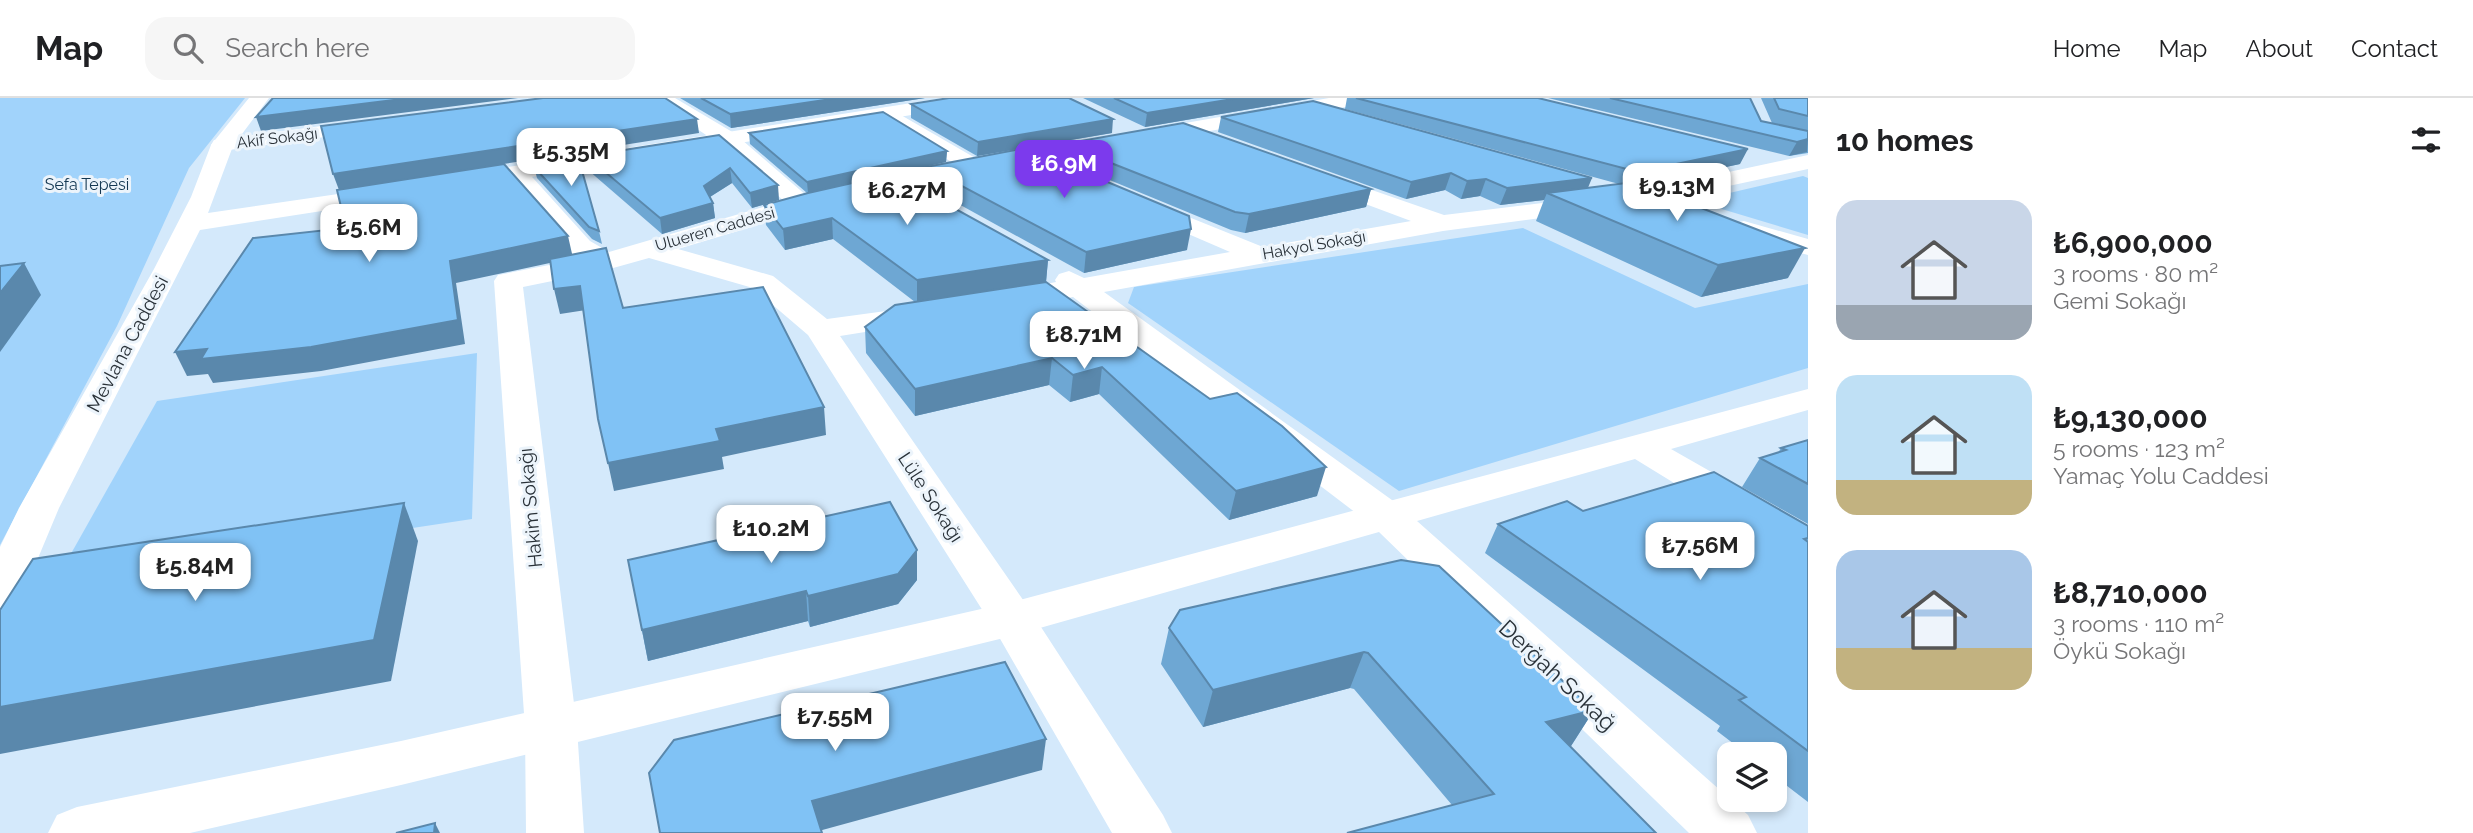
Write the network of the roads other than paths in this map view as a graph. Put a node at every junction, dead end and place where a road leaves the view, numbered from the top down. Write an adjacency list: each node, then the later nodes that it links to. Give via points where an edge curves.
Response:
1 (259, 98): 15 (street, Mevlana Caddesi)
2 (660, 98): 13 (street)
3 (979, 98): 7 (street)
4 (1281, 98): 6 (street)
5 (1362, 98): 6 (street, Ulueren Caddesi)
6 (1311, 108): 10 (street); 11 (street, Ulueren Caddesi)
7 (887, 113): 13 (street); 19 (street)
8 (1105, 119): 12 (street)
9 (397, 123): 15 (street, Akif Sokağı)
10 (1364, 123)
11 (1183, 130): 12 (street, Ulueren Caddesi); 14 (street)
12 (1139, 135): 17 (street, Ulueren Caddesi)
13 (726, 138): 22 (street); 30 (street)
14 (1222, 144)
15 (222, 145): 34 (street, Mevlana Caddesi)
16 (1743, 155): 18 (street)
17 (1026, 156): 19 (street, Ulueren Caddesi); 20 (street)
18 (1799, 164): 28 (street, Hakyol Sokağı)
19 (973, 166): 23 (street, Ulueren Caddesi)
20 (1064, 172)
21 (1300, 172): 33 (street)
22 (516, 173): 24 (street); 39 (street, via 580,247)
23 (896, 183): 29 (street); 30 (street, Ulueren Caddesi)
24 (448, 184)
25 (1587, 184): 28 (street)
26 (420, 188): 34 (street)
27 (1116, 194): 37 (street)
28 (1640, 198): 31 (street); 33 (street, Hakyol Sokağı)
29 (931, 203)
30 (803, 204): 36 (street, Ulueren Caddesi)
31 (1678, 210)
32 (1717, 221): 35 (street)
33 (1443, 223): 37 (street, Hakyol Sokağı)
34 (188, 224): 48 (street, Mevlana Caddesi, via 39,508)
35 (1808, 247)
36 (646, 249): 39 (street, Ulueren Caddesi); 43 (street, Lüle Sokağı, via 763,282)
37 (1257, 254): 40 (street, Hakyol Sokağı)
38 (1036, 261): 40 (street, Derğah Sokağ)
39 (606, 262): 50 (street, Hakim Sokağı, via 508,281)
40 (1083, 288): 41 (street, Hakyol Sokağı); 46 (street, Derğah Sokağ)
41 (988, 304)
42 (948, 310): 43 (street)
43 (820, 329): 49 (street, Lüle Sokağı)
44 (1808, 399): 45 (street)
45 (1641, 447): 46 (street); 47 (street)
46 (1388, 517): 49 (street); 54 (street, Derğah Sokağ)
47 (1808, 546)
48 (0, 594)
49 (1012, 619): 50 (street); 53 (street, Lüle Sokağı)
50 (551, 728): 51 (street); 52 (street, Hakim Sokağı)
51 (78, 833)
52 (555, 833)
53 (1143, 833)
54 (1728, 833)

